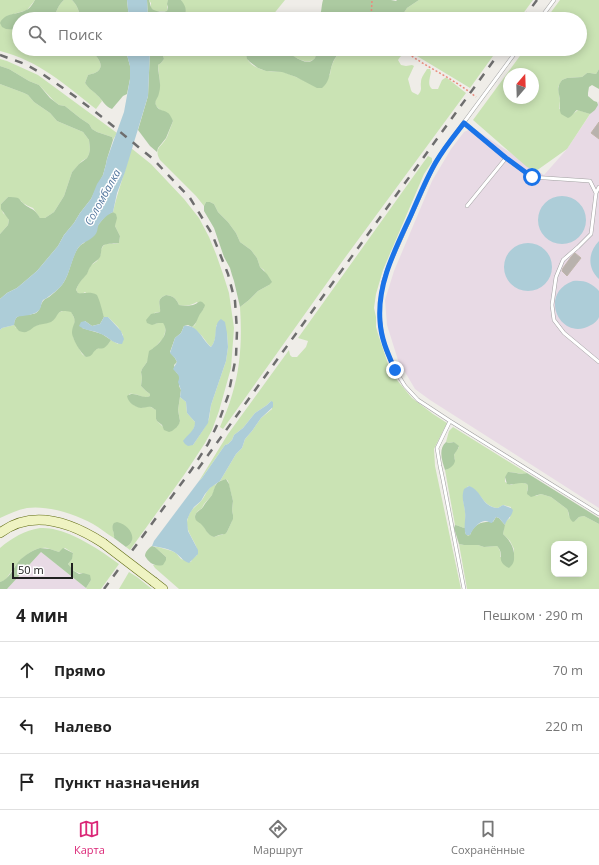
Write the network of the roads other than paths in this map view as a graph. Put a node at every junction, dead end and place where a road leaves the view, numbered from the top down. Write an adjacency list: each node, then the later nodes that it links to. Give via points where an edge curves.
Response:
1 (554, 0): 2 (lane)
2 (545, 12)
3 (513, 56): 4 (lane)
4 (464, 123): 5 (lane); 12 (lane, via 435,163 389,265 380,302 382,336 395,370 418,400)
5 (506, 158): 6 (lane); 10 (lane)
6 (532, 177): 7 (lane); 9 (lane, via 590,181)
7 (537, 182)
8 (599, 187): 9 (lane)
9 (596, 193): 11 (lane, via 591,234 563,260 556,276 552,304 554,320 564,333)
10 (467, 206)
11 (599, 362)
12 (450, 421): 13 (lane); 16 (lane, via 437,448)
13 (599, 514)
14 (0, 533): 15 (main road, bridge, via 15,525 35,520 63,524 80,530 102,543)
15 (163, 589)
16 (464, 589)

